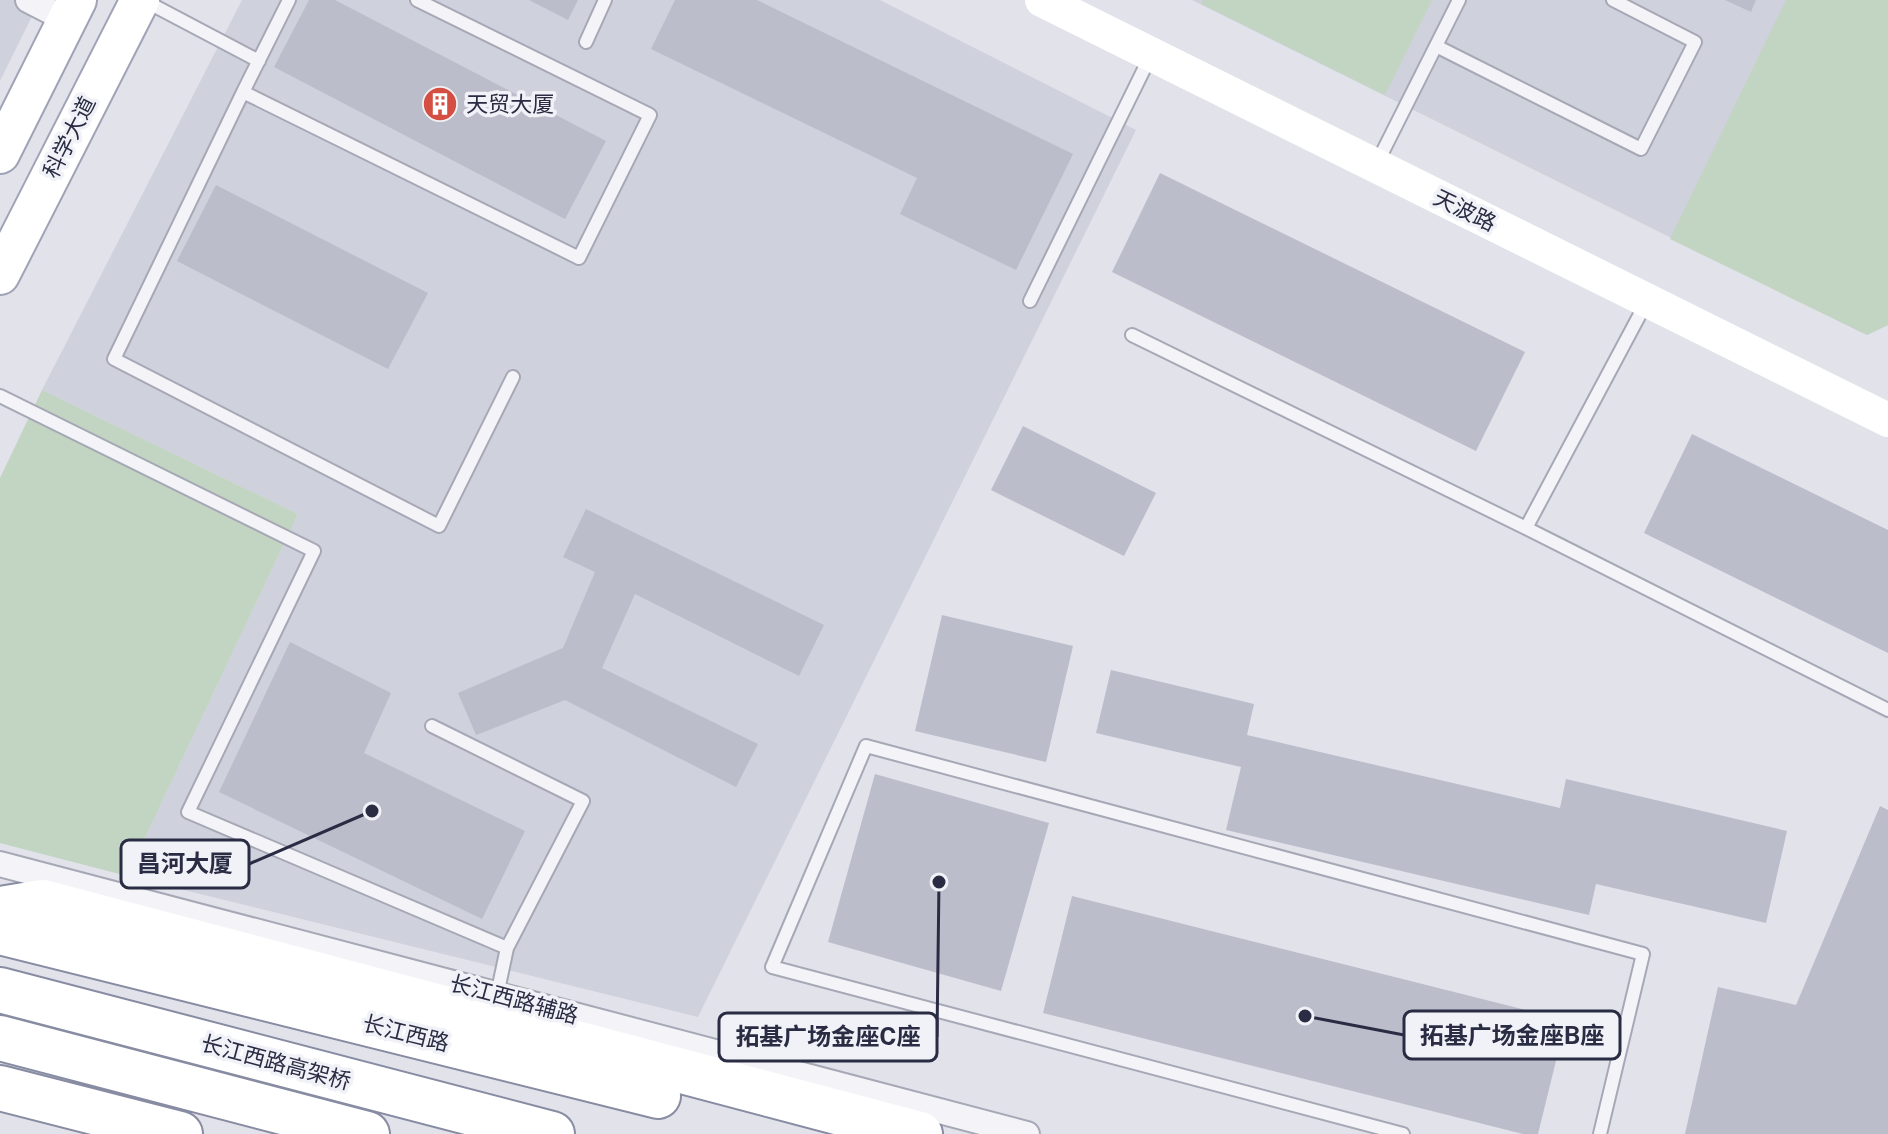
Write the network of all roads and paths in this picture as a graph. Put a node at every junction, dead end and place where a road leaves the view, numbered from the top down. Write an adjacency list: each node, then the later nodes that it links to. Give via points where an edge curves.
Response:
1 (28, 0): 9 (street)
2 (141, 0): 13 (lane); 17 (main road, 科学大道)
3 (289, 0): 13 (lane)
4 (417, 0): 14 (lane, via 650,115 579,258)
5 (605, 0): 10 (lane)
6 (1042, 0): 12 (street, 天波路)
7 (1459, 0): 11 (lane)
8 (1613, 0): 11 (lane, via 1695,42 1641,149)
9 (72, 10): 15 (main road)
10 (586, 42)
11 (1436, 46): 16 (lane)
12 (1151, 54): 16 (street, 天波路); 18 (lane)
13 (259, 61): 14 (lane)
14 (243, 92): 21 (lane, via 114,359 439,526)
15 (0, 154)
16 (1376, 166): 19 (street, 天波路)
17 (0, 275)
18 (1030, 301)
19 (1647, 301): 23 (street, 天波路); 24 (lane)
20 (1132, 335): 24 (lane)
21 (513, 377)
22 (0, 396): 30 (lane, via 314,551 188,812)
23 (1888, 419)
24 (1526, 528): 25 (lane)
25 (1888, 710)
26 (432, 726): 30 (lane, via 583,801)
27 (0, 864): 32 (street, 长江西路辅路)
28 (0, 909): 41 (highway, via 43,902)
29 (0, 932): 40 (highway, 长江西路)
30 (507, 948): 32 (lane)
31 (0, 990): 39 (highway, 长江西路高架桥)
32 (497, 995): 42 (street, 长江西路辅路)
33 (0, 1038): 38 (highway)
34 (0, 1088): 37 (highway)
35 (0, 1109): 36 (highway)
36 (97, 1134)
37 (180, 1134)
38 (367, 1134)
39 (552, 1134)
40 (812, 1134)
41 (920, 1134)
42 (1027, 1134)
43 (1403, 1134): 44 (lane, via 772,967 866,746 1643,954)
44 (1600, 1134)

